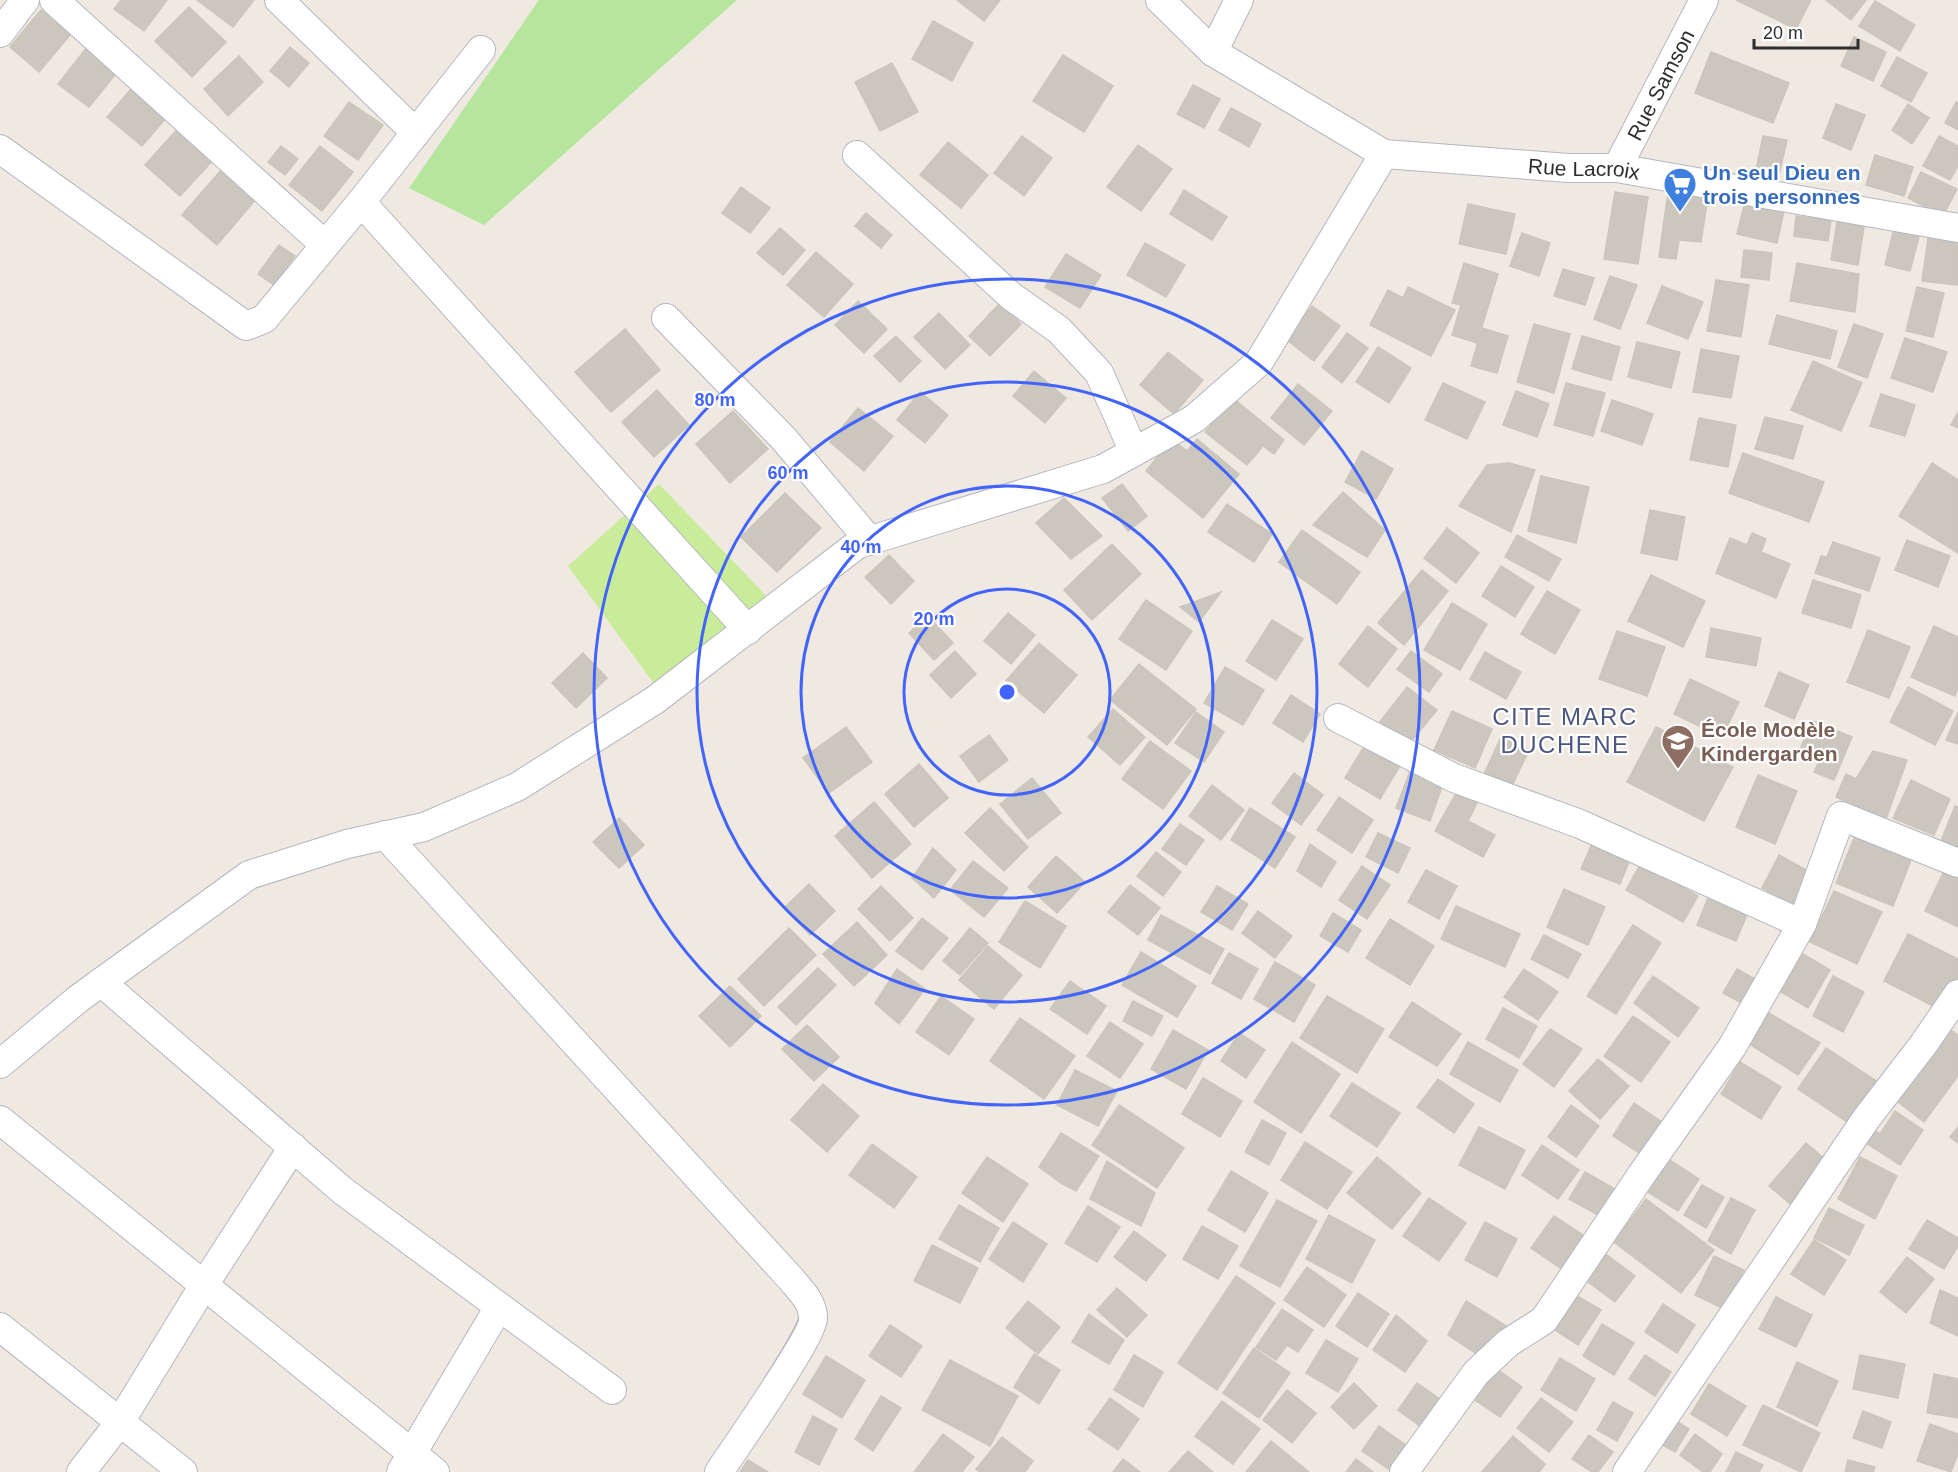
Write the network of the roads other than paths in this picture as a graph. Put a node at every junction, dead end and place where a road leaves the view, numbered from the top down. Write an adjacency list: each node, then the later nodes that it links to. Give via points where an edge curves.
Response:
1 (25, 0): 7 (street)
2 (54, 0): 17 (street)
3 (279, 0): 10 (street)
4 (1160, 0): 9 (street)
5 (1239, 0): 9 (street)
6 (1704, 0): 14 (street, Rue Samson)
7 (0, 33)
8 (482, 50): 10 (street)
9 (1213, 52): 12 (street)
10 (416, 133): 15 (street)
11 (0, 149): 17 (street, via 246,326 264,319)
12 (1384, 154): 14 (street, Rue Lacroix); 19 (street, via 1259,362 1194,419)
13 (857, 155): 19 (street, via 1011,296 1059,330 1099,373)
14 (1617, 168): 16 (street, Rue Lacroix)
15 (361, 202): 17 (street); 21 (street)
16 (1958, 228)
17 (325, 245)
18 (666, 318): 20 (street, via 784,439)
19 (1134, 452): 20 (street, via 1103,469)
20 (870, 541): 21 (street, via 858,544)
21 (748, 630): 23 (street, via 655,700 517,787 424,827)
22 (1338, 718): 25 (street, via 1454,778 1598,831)
23 (385, 835): 26 (street, via 249,875); 40 (street, via 811,1304 814,1321 802,1345)
24 (1958, 863): 25 (street, via 1841,816)
25 (1803, 924): 41 (street, via 1732,1047 1544,1320 1508,1343 1476,1373)
26 (101, 982): 28 (street); 30 (street)
27 (1958, 994): 42 (street, via 1866,1119)
28 (0, 1064)
29 (0, 1120): 31 (street)
30 (293, 1147): 31 (street); 32 (street, via 344,1191)
31 (204, 1285): 35 (street); 36 (street)
32 (500, 1307): 34 (street); 36 (street)
33 (0, 1327): 35 (street)
34 (612, 1390)
35 (120, 1422): 37 (street); 38 (street)
36 (407, 1463): 39 (street)
37 (81, 1472)
38 (183, 1472)
39 (435, 1472)
40 (719, 1472)
41 (1404, 1472)
42 (1627, 1472)

